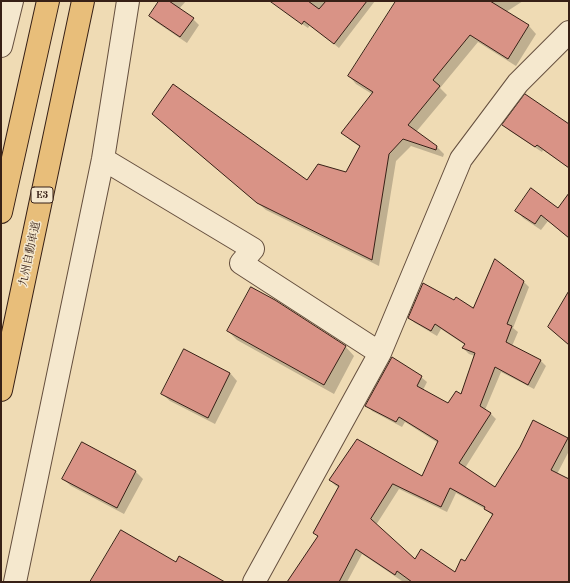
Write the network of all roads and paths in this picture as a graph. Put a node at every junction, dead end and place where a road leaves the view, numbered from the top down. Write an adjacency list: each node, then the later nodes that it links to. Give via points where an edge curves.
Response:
1 (12, 1): 6 (street)
2 (48, 1): 8 (highway)
3 (83, 1): 10 (highway, 九州自動車道 / E3)
4 (128, 1): 7 (street)
5 (569, 32): 9 (street, via 518,83 461,159)
6 (1, 46)
7 (103, 159): 9 (street, via 253,249 241,263); 11 (street)
8 (1, 212)
9 (380, 353): 12 (street)
10 (1, 390)
11 (15, 582)
12 (254, 582)

